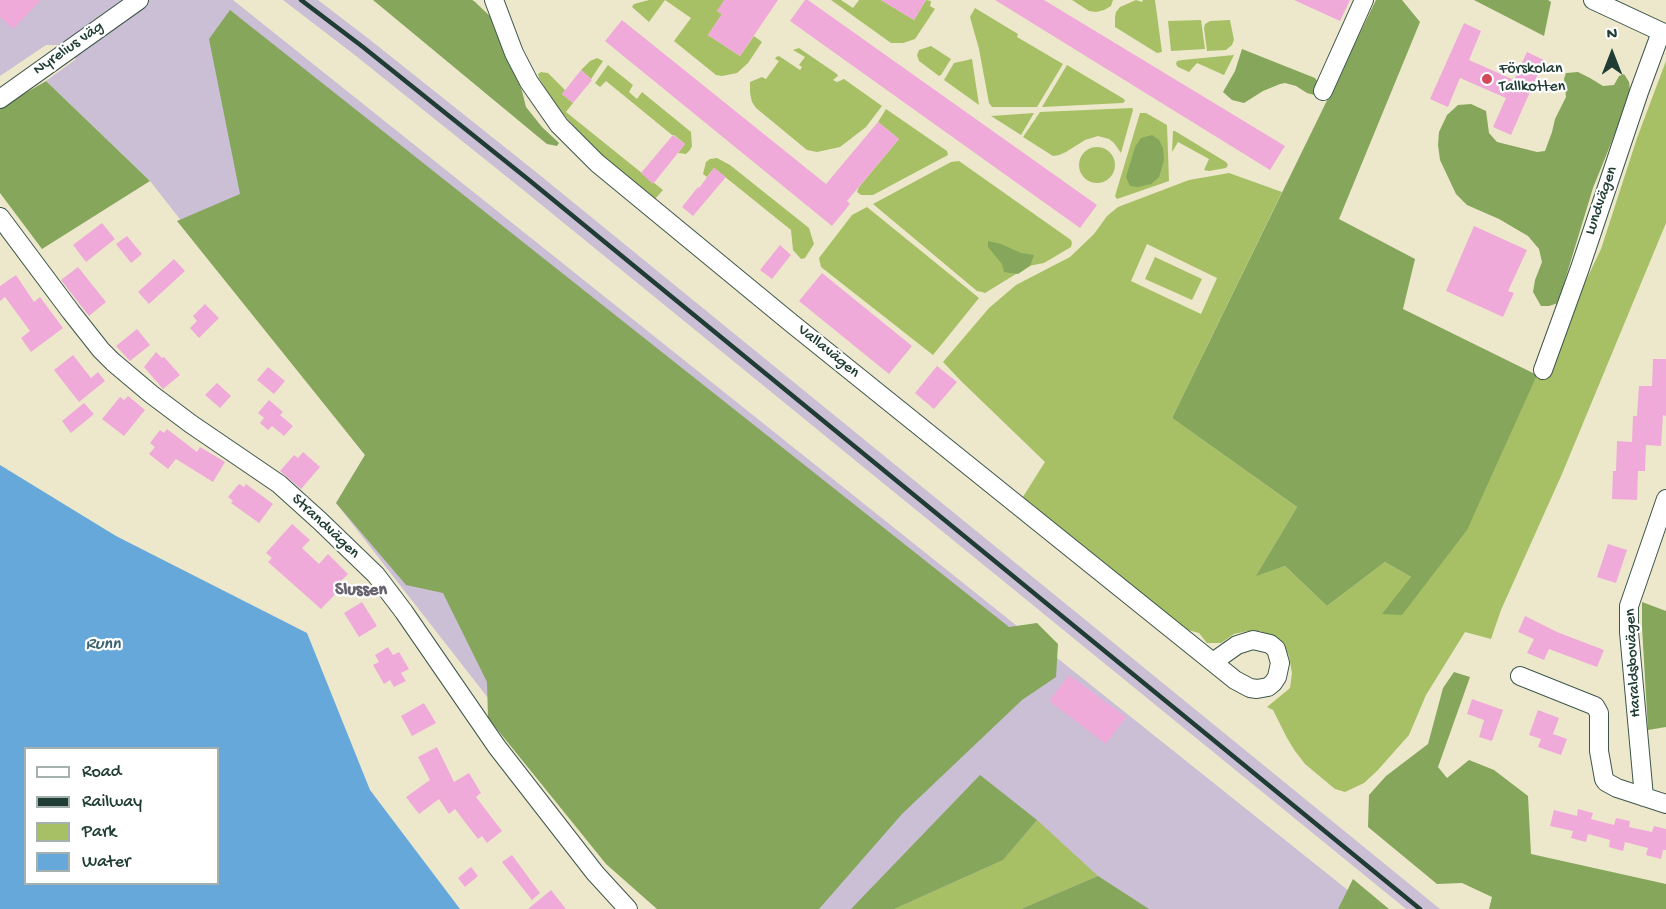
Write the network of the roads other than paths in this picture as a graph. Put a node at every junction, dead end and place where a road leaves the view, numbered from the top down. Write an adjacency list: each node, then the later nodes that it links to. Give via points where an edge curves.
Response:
1 (139, 0): 7 (street, Nyrelius väg)
2 (494, 0): 12 (street, Vallavägen, via 529,82 559,125 597,164)
3 (1364, 0): 6 (street)
4 (1593, 0): 5 (street)
5 (1664, 33): 9 (street, Lundvägen, via 1639,92)
6 (1323, 91)
7 (0, 99)
8 (0, 217): 16 (street, Strandvägen, via 71,312 119,368 191,424 279,484 376,575 496,747)
9 (1543, 370)
10 (1666, 499): 11 (street, Haraldsbovägen)
11 (1659, 540): 14 (street, Haraldsbovägen, via 1629,606)
12 (1214, 662)
13 (1520, 676): 14 (street, via 1595,706 1599,713 1604,779)
14 (1644, 797): 15 (street)
15 (1666, 804)
16 (628, 909)

